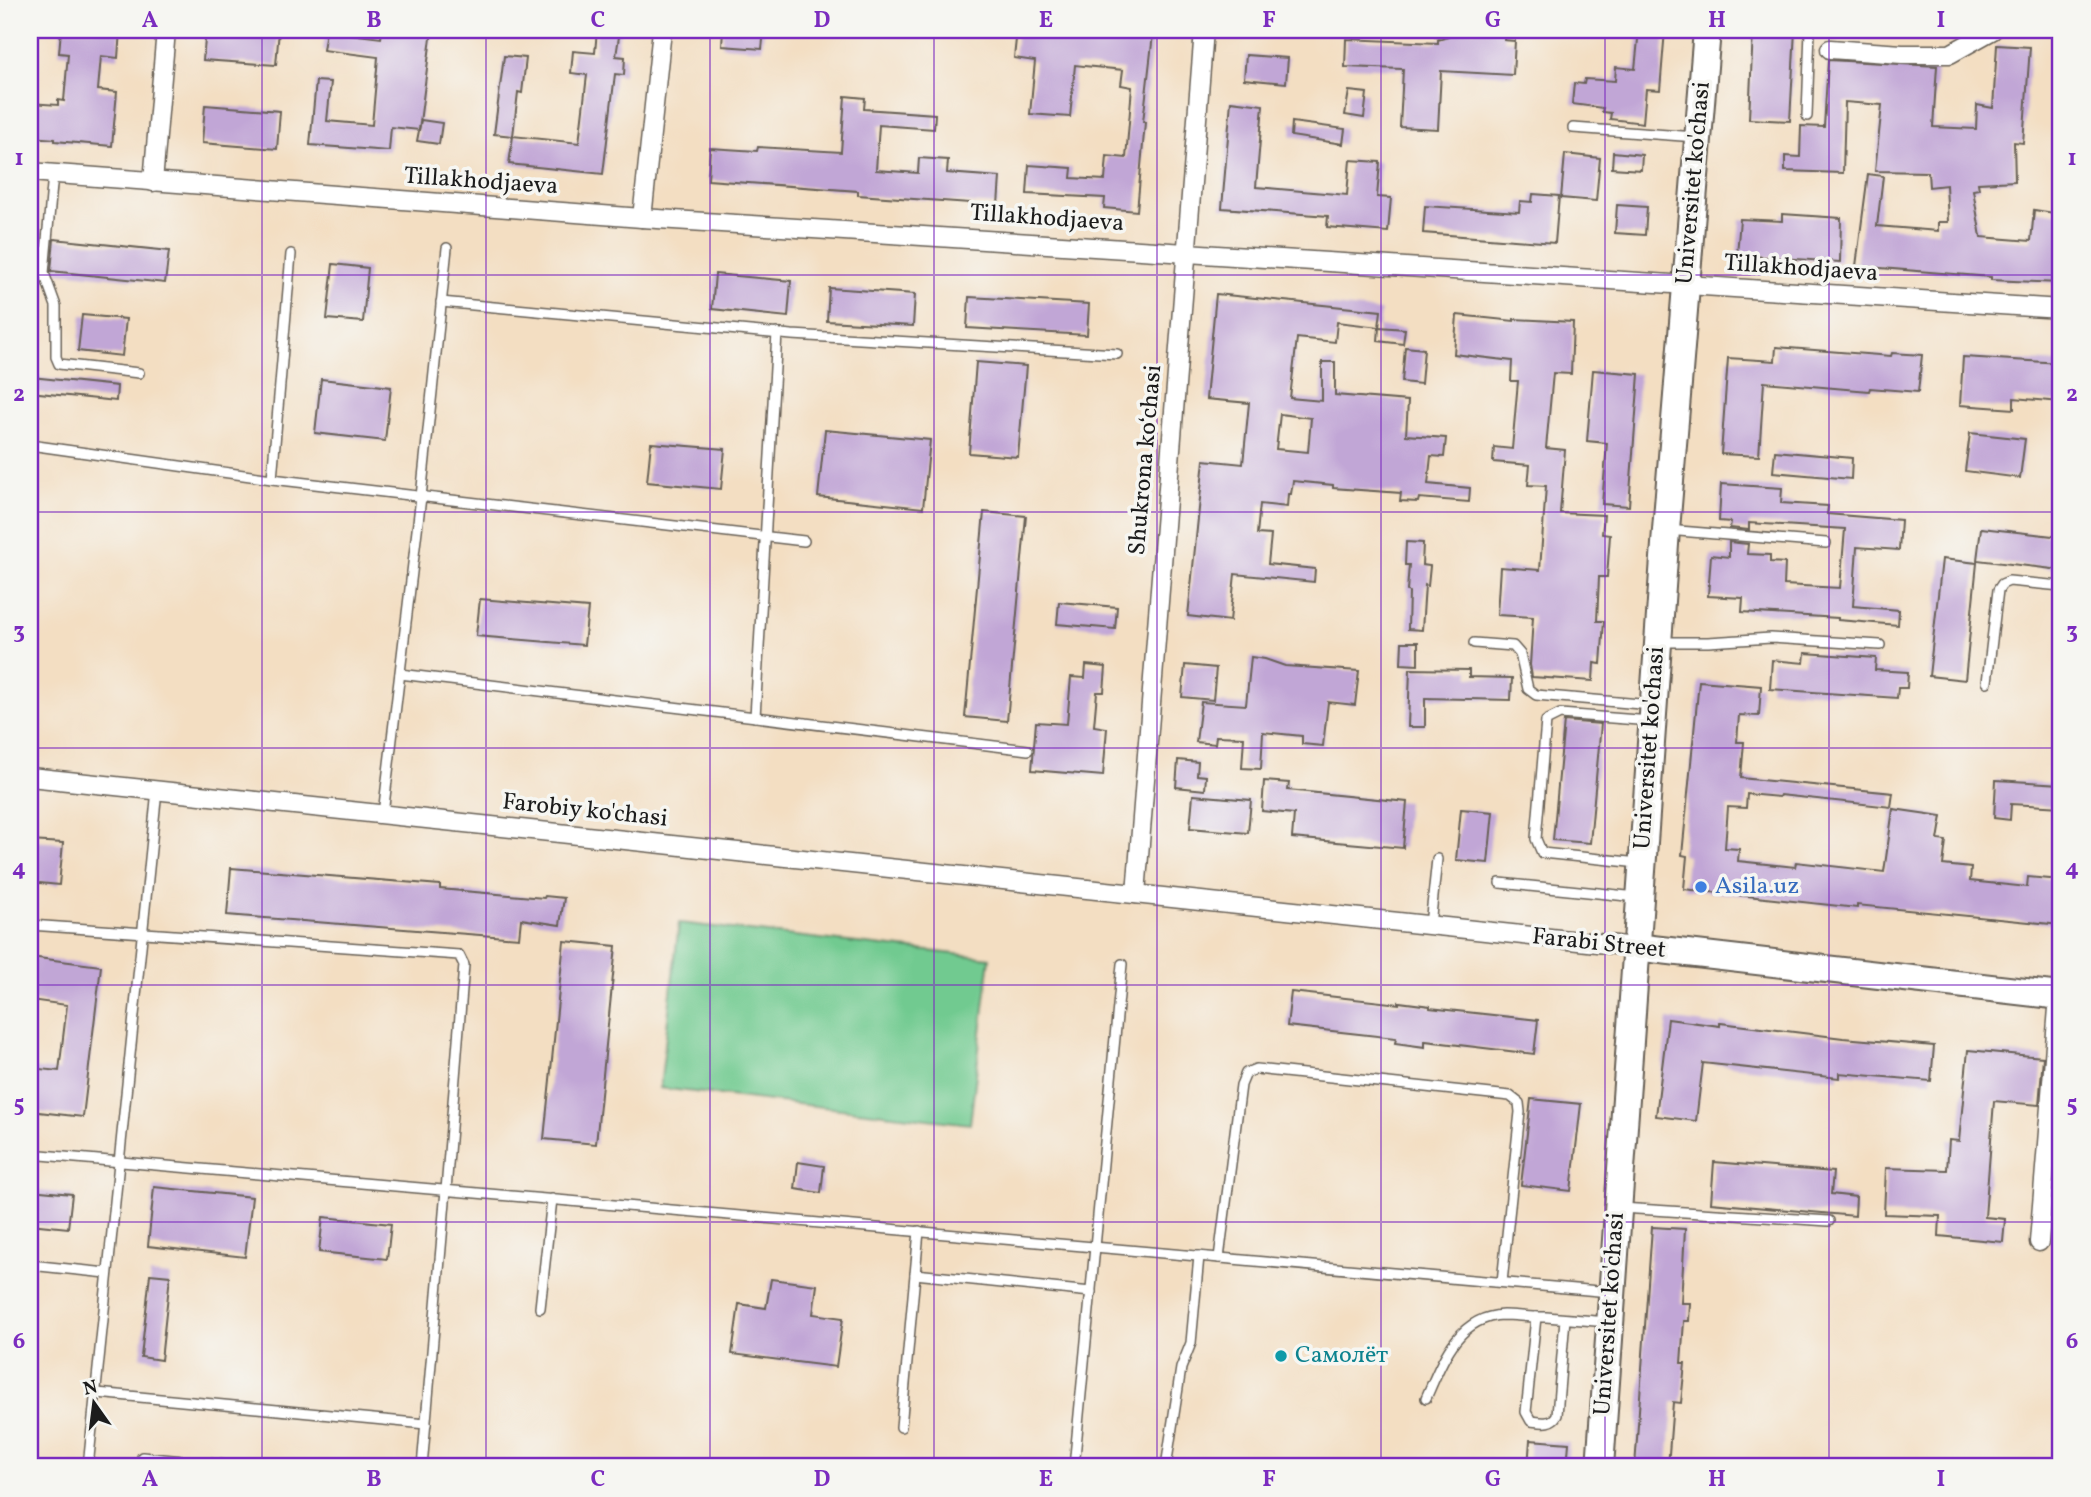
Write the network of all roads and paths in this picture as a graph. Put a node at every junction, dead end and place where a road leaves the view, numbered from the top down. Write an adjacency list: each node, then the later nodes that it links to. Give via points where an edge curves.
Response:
1 (166, 30): 13 (street)
2 (662, 30): 14 (street)
3 (1204, 30): 16 (street, Shukrona koʻchasi)
4 (1707, 30): 10 (main road, Universitet ko'chasi)
5 (1810, 30): 8 (lane)
6 (1993, 30): 7 (street, via 1950,54)
7 (1830, 50)
8 (1807, 116)
9 (1573, 128): 10 (lane)
10 (1698, 137): 18 (main road, Universitet ko'chasi)
11 (30, 172): 12 (street, Tillakhodjaeva)
12 (53, 174): 13 (street, Tillakhodjaeva); 23 (lane, via 44,273 56,306 59,364)
13 (153, 182): 14 (street, Tillakhodjaeva)
14 (642, 218): 16 (street, Tillakhodjaeva)
15 (447, 248): 19 (lane)
16 (1187, 252): 18 (street, Tillakhodjaeva); 46 (street, Shukrona koʻchasi)
17 (291, 254): 25 (lane)
18 (1686, 286): 20 (street, Tillakhodjaeva); 27 (main road, Universitet ko'chasi)
19 (442, 302): 21 (lane); 26 (lane)
20 (2061, 309)
21 (777, 333): 22 (lane); 28 (lane)
22 (1116, 354)
23 (139, 373)
24 (30, 445): 25 (lane)
25 (272, 479): 26 (lane)
26 (421, 497): 28 (lane); 35 (lane)
27 (1666, 530): 30 (lane); 32 (main road, Universitet ko'chasi)
28 (765, 538): 29 (lane); 38 (lane)
29 (804, 541)
30 (1826, 543)
31 (2061, 586): 36 (lane, via 2002,584)
32 (1659, 642): 34 (lane, via 1771,638); 37 (main road, Universitet ko'chasi)
33 (1474, 643): 37 (lane, via 1513,646 1520,654 1528,689 1536,695)
34 (1880, 645)
35 (400, 674): 38 (lane); 42 (lane)
36 (1987, 682)
37 (1653, 713): 44 (main road, Universitet ko'chasi); 44 (lane, via 1560,714 1546,721 1536,839 1542,853)
38 (755, 717): 39 (lane)
39 (1028, 750)
40 (30, 776): 41 (street, Farobiy ko'chasi)
41 (157, 790): 42 (street, Farobiy ko'chasi); 50 (lane)
42 (383, 814): 46 (street, Farobiy ko'chasi)
43 (1437, 859): 49 (lane)
44 (1642, 863): 47 (main road, Universitet ko'chasi)
45 (1500, 883): 47 (lane)
46 (1136, 894): 49 (street, Farabi Street)
47 (1639, 897): 51 (main road, Universitet ko'chasi)
48 (30, 925): 50 (lane)
49 (1430, 925): 51 (street, Farabi Street)
50 (142, 934): 55 (lane); 56 (lane, via 459,955 464,965)
51 (1635, 947): 53 (main road, Farabi Street); 58 (main road, Universitet ko'chasi)
52 (1122, 964): 62 (lane)
53 (2060, 996): 61 (street)
54 (30, 1154): 55 (lane)
55 (118, 1161): 56 (lane); 66 (lane)
56 (446, 1190): 57 (lane); 77 (lane)
57 (552, 1199): 60 (lane); 71 (lane)
58 (1618, 1208): 59 (lane); 70 (main road, Universitet ko'chasi)
59 (1829, 1221)
60 (919, 1231): 62 (lane); 67 (lane)
61 (2039, 1242)
62 (1096, 1247): 63 (lane); 69 (lane)
63 (1199, 1256): 64 (lane); 84 (lane, via 1191,1343 1181,1368)
64 (1219, 1258): 68 (lane); 68 (lane, via 1241,1085 1246,1073 1256,1069 1510,1096 1519,1103)
65 (30, 1265): 66 (lane)
66 (107, 1273): 75 (lane)
67 (915, 1274): 69 (lane); 78 (lane)
68 (1502, 1282): 70 (lane)
69 (1091, 1292): 83 (lane)
70 (1612, 1292): 74 (main road, Universitet ko'chasi)
71 (540, 1308)
72 (1536, 1317): 73 (lane); 73 (lane, via 1526,1412 1531,1421 1549,1422 1557,1415); 76 (lane, via 1503,1315 1463,1330)
73 (1565, 1319): 74 (lane)
74 (1610, 1322): 85 (main road, Universitet ko'chasi)
75 (97, 1393): 77 (lane); 80 (lane)
76 (1426, 1398)
77 (425, 1424): 82 (lane)
78 (901, 1427)
79 (142, 1457): 81 (lane)
80 (88, 1467)
81 (245, 1467)
82 (422, 1467)
83 (1074, 1467)
84 (1166, 1467)
85 (1600, 1467)

